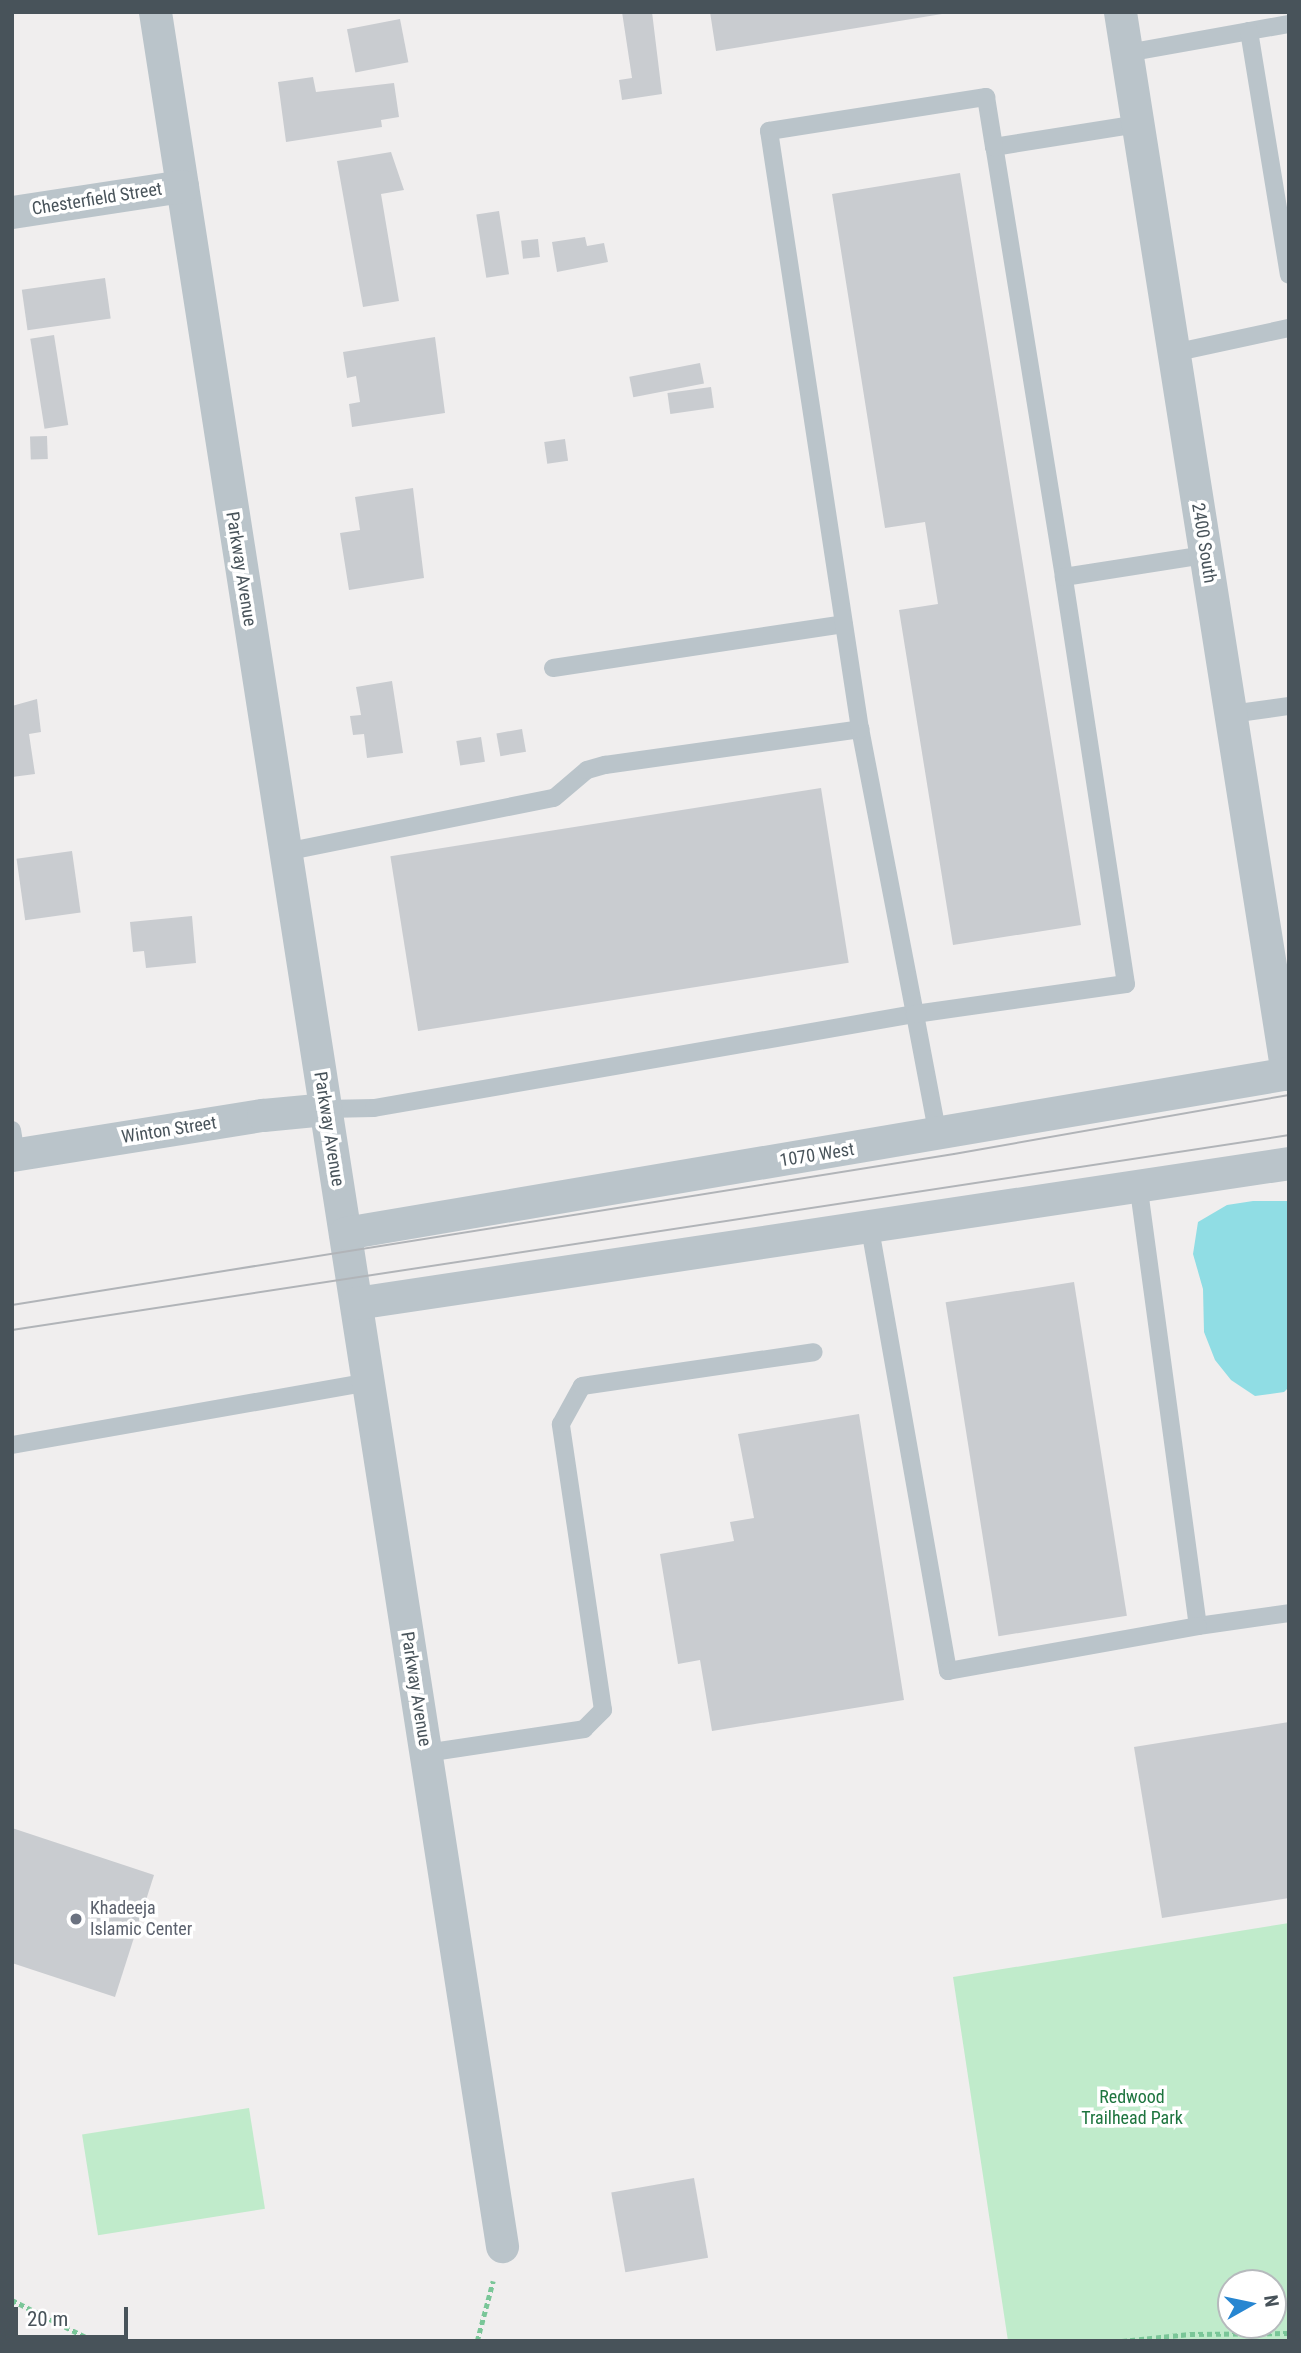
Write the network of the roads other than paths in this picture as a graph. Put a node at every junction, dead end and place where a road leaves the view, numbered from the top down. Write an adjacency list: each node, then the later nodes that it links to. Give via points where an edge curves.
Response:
1 (155, 12): 8 (street, Parkway Avenue)
2 (1120, 12): 5 (street, 2400 South)
3 (1289, 24): 4 (lane)
4 (1249, 31): 5 (lane); 10 (lane)
5 (1126, 53): 6 (street, 2400 South)
6 (1137, 124): 7 (lane); 12 (street, 2400 South)
7 (994, 147): 14 (lane); 15 (lane, via 986,97 769,131)
8 (182, 186): 9 (street, Chesterfield Street); 20 (street, Parkway Avenue)
9 (12, 212)
10 (1289, 275)
11 (1289, 328): 12 (lane)
12 (1174, 353): 13 (street, 2400 South)
13 (1205, 555): 14 (lane); 18 (street, 2400 South)
14 (1064, 577): 21 (lane, via 1126,984)
15 (844, 624): 16 (lane); 19 (lane)
16 (553, 668)
17 (1289, 706): 18 (lane)
18 (1231, 714): 22 (street, 2400 South)
19 (860, 729): 20 (lane, via 606,765 587,770 554,798); 21 (lane)
20 (285, 852): 23 (street, Parkway Avenue)
21 (915, 1014): 23 (lane, via 374,1108); 24 (lane)
22 (1288, 1073): 24 (street, 1070 West)
23 (325, 1109): 25 (street, Winton Street); 29 (street, Parkway Avenue)
24 (938, 1136): 29 (street, 1070 West)
25 (13, 1146)
26 (1289, 1163): 27 (street)
27 (1138, 1183): 28 (street); 35 (lane)
28 (869, 1223): 30 (street); 35 (lane, via 948,1671)
29 (345, 1233): 30 (street, Parkway Avenue)
30 (356, 1303): 32 (street, Parkway Avenue)
31 (814, 1352): 36 (lane, via 582,1386 561,1424 603,1710 584,1729)
32 (368, 1382): 33 (lane); 36 (street, Parkway Avenue)
33 (12, 1445)
34 (1289, 1613): 35 (lane)
35 (1198, 1626)
36 (426, 1753): 37 (street, Parkway Avenue)
37 (502, 2246)

